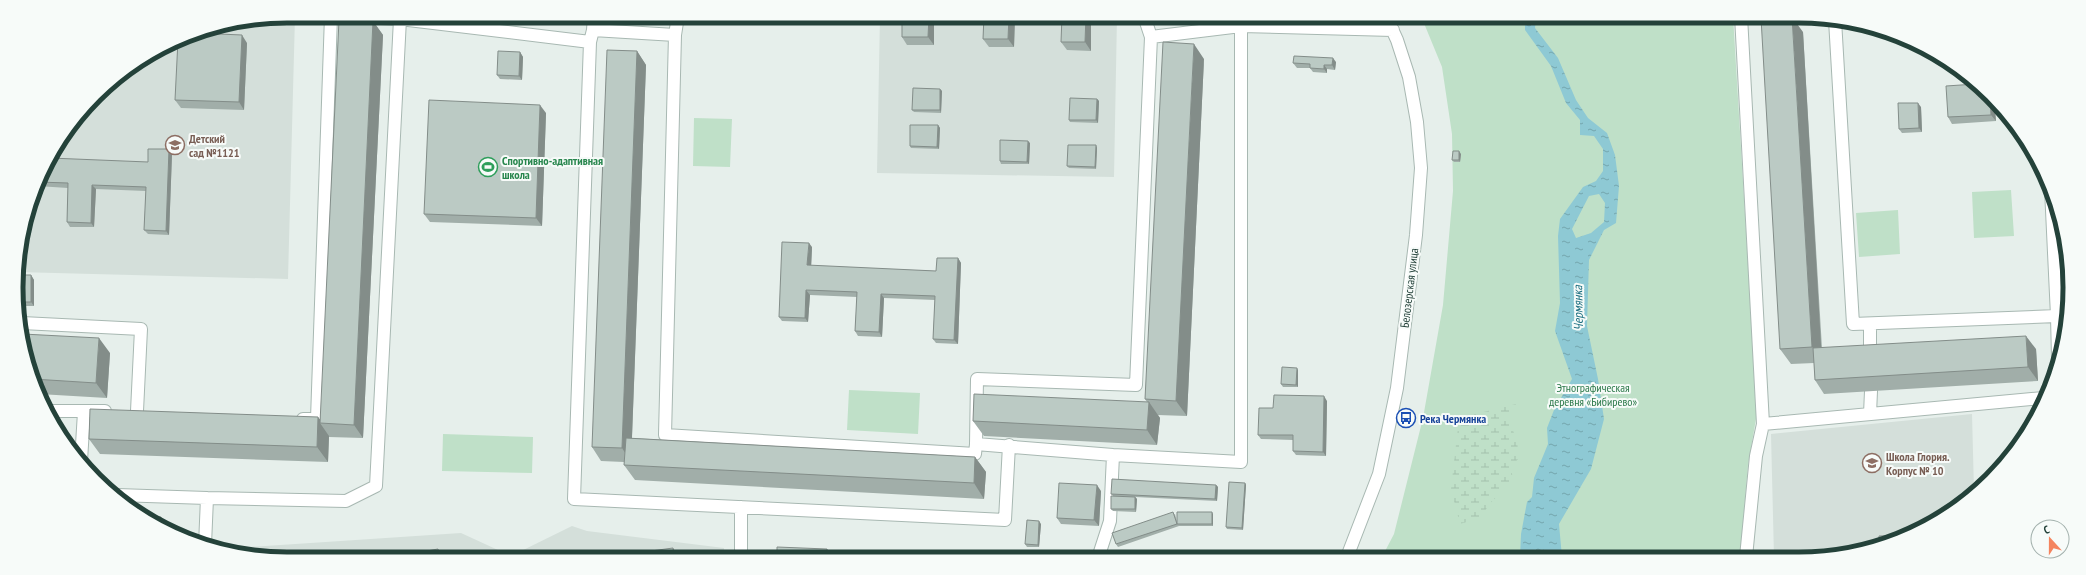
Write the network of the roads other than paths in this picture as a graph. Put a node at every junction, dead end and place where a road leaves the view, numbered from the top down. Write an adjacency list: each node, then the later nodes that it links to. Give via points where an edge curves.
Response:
1 (331, 23): 28 (street, via 317,419)
2 (400, 23): 35 (street, via 376,486 346,501)
3 (453, 23): 13 (street)
4 (593, 23): 13 (street)
5 (677, 23): 12 (street)
6 (1146, 23): 14 (street)
7 (1390, 23): 11 (street, Белозерская улица)
8 (1741, 23): 29 (street)
9 (1835, 25): 19 (street, via 1853,324)
10 (1241, 26): 11 (street); 14 (street); 33 (street, via 1241,462)
11 (1393, 30): 40 (street, Белозерская улица, via 1409,77 1417,122 1421,168 1416,235 1397,388 1379,474)
12 (675, 35): 13 (street); 30 (street, via 665,435 975,454)
13 (592, 36): 36 (street, via 574,499)
14 (1151, 37): 30 (street, via 1136,385 977,379)
15 (2053, 217): 16 (street)
16 (2062, 312)
17 (2062, 316): 19 (street)
18 (25, 323): 24 (street, via 140,329)
19 (1870, 324): 20 (street)
20 (1870, 359)
21 (1871, 391): 27 (street)
22 (2039, 398): 27 (street)
23 (54, 411): 25 (street)
24 (137, 411): 25 (street); 26 (street)
25 (84, 412): 32 (street)
26 (153, 412)
27 (1870, 414): 29 (street)
28 (293, 418)
29 (1763, 424): 41 (street, via 1756,456)
30 (976, 444): 31 (street)
31 (1009, 445): 33 (street); 36 (street, via 1005,520)
32 (81, 453)
33 (1112, 455): 39 (street, via 1110,521)
34 (124, 495): 35 (street)
35 (207, 498): 37 (street)
36 (741, 507): 38 (street)
37 (206, 539)
38 (741, 552)
39 (1100, 552)
40 (1349, 552)
41 (1746, 552)

